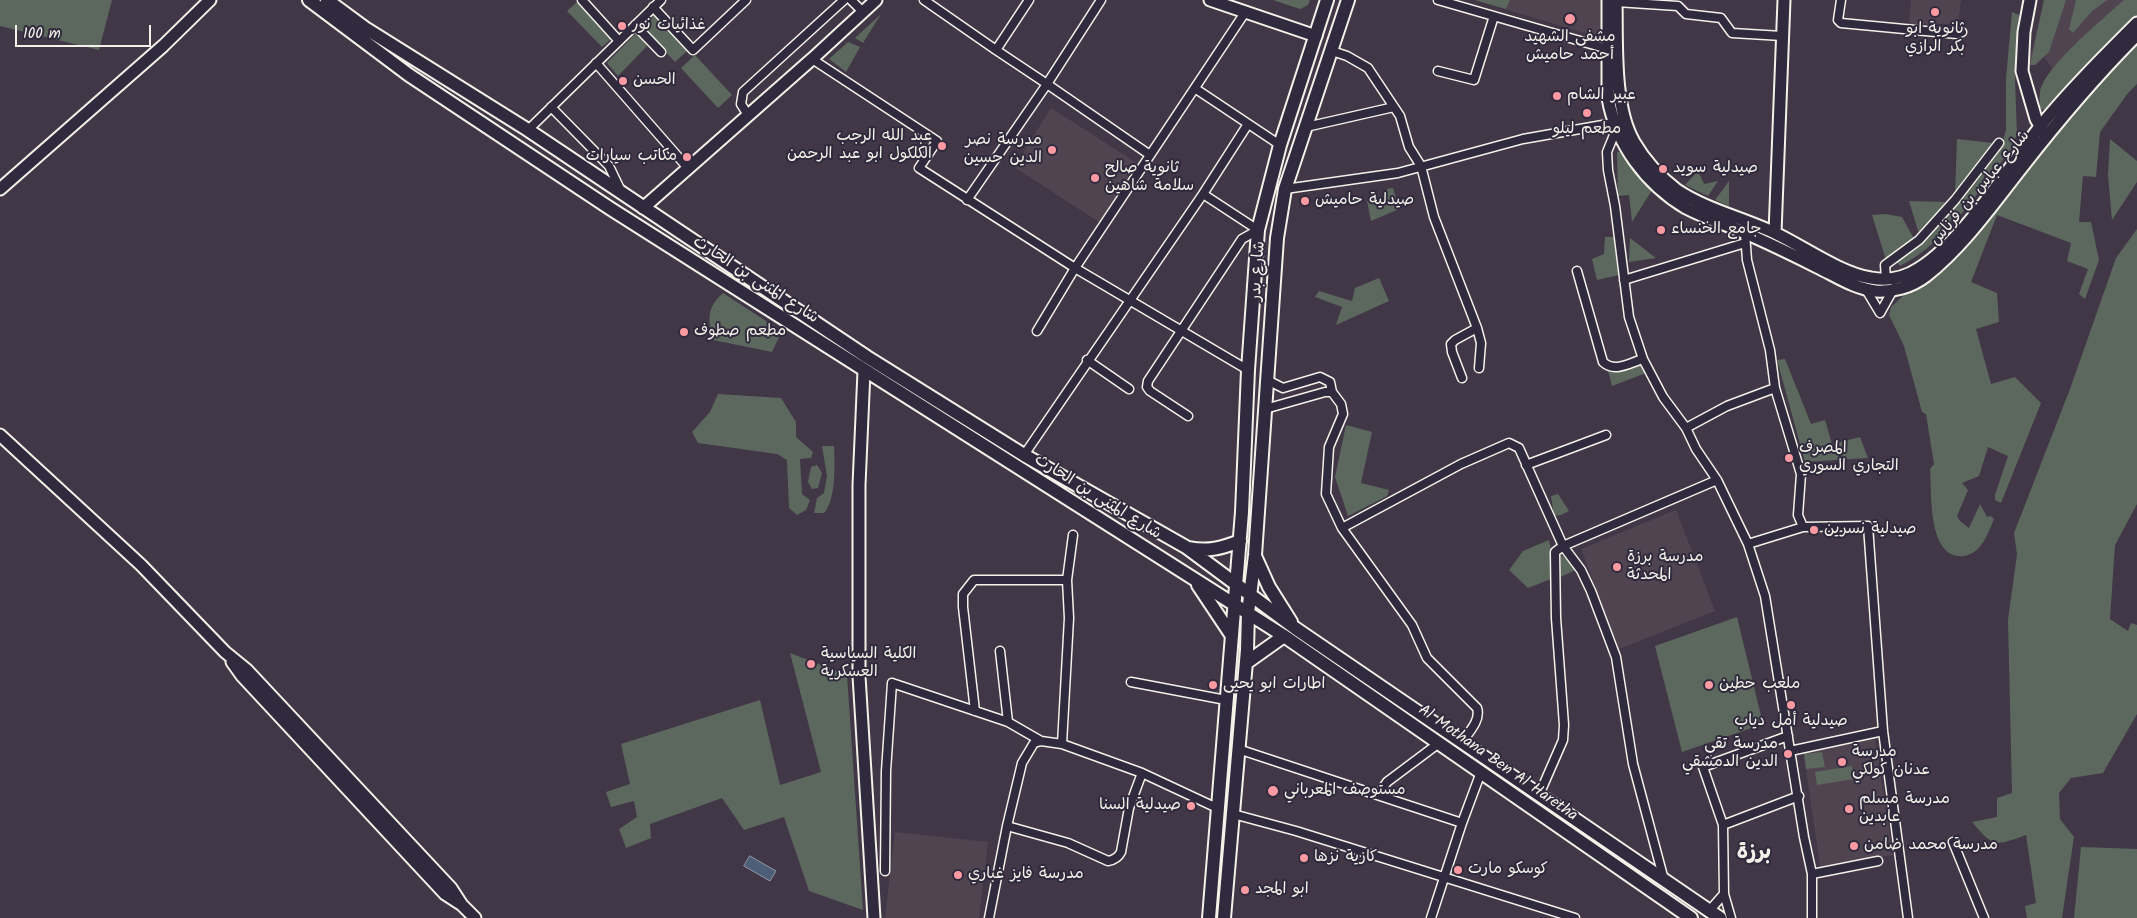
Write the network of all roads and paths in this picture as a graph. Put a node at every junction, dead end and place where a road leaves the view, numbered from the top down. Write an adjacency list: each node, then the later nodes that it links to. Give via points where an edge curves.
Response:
1 (210, 0): 28 (main road)
2 (217, 0): 28 (main road)
3 (309, 0): 80 (main road, شارع المثنى بن الحارث, via 409,75)
4 (327, 0): 49 (main road, شارع المثنى بن الحارث, via 365,28)
5 (582, 0): 33 (street)
6 (661, 0): 22 (street)
7 (746, 0): 22 (street, via 693,50)
8 (844, 0): 45 (street, via 743,92 741,104)
9 (851, 0): 24 (street)
10 (876, 0): 24 (main road)
11 (924, 0): 35 (street)
12 (1029, 0): 35 (street)
13 (1101, 0): 41 (street)
14 (1210, 0): 23 (main road)
15 (1327, 0): 31 (main road, شارع بدر)
16 (1348, 0): 36 (main road, شارع بدر)
17 (1438, 0): 25 (street)
18 (1784, 0): 32 (main road)
19 (1840, 0): 29 (street, via 1838,20 1841,24)
20 (2030, 0): 50 (main road, شارع عباس بن فرناس, via 2022,71 2032,109)
21 (1613, 1): 32 (street, via 1678,6 1687,15 1721,18 1732,33); 34 (main road); 63 (main road, via 1622,109 1630,134 1644,158 1685,195)
22 (653, 7): 27 (street)
23 (1246, 11): 31 (main road); 42 (street)
24 (863, 12): 38 (main road)
25 (1494, 16): 34 (street); 40 (street, via 1474,80)
26 (2137, 23): 50 (main road)
27 (635, 25): 33 (street); 37 (street)
28 (182, 28): 56 (main road)
29 (1962, 32)
30 (2137, 35): 50 (main road)
31 (1316, 36): 52 (main road, شارع بدر)
32 (1782, 36): 63 (main road)
33 (619, 41): 39 (street)
34 (1608, 49): 48 (main road, via 1608,98)
35 (996, 50): 41 (street)
36 (1332, 51): 44 (street, via 1368,68); 47 (main road, شارع بدر)
37 (661, 52)
38 (812, 59): 45 (main road); 60 (street, via 937,140 919,168)
39 (596, 64): 43 (street); 55 (street)
40 (1438, 71)
41 (1047, 84): 53 (street); 60 (street)
42 (1196, 88): 46 (street); 53 (street)
43 (551, 107): 49 (street); 58 (street, via 609,166)
44 (1394, 107): 47 (street); 54 (street, via 1409,147)
45 (748, 115): 55 (main road)
46 (1248, 124): 52 (street); 59 (street)
47 (1306, 126): 57 (main road, شارع بدر)
48 (1615, 126): 54 (street, via 1523,139); 64 (main road, via 1630,154 1664,193); 69 (street, via 1608,152 1608,170)
49 (528, 130): 58 (main road, شارع المثنى بن الحارث)
50 (2044, 131): 68 (main road, شارع عباس بن فرناس, via 1959,232 1922,266 1907,275); 71 (main road, شارع عباس بن فرناس, via 1960,244 1925,277)
51 (1999, 143): 68 (street, via 1919,240 1885,266)
52 (1280, 145): 62 (main road, شارع بدر)
53 (1150, 156): 65 (street)
54 (1421, 166): 57 (street, via 1398,173); 73 (street, via 1434,217)
55 (687, 167): 61 (main road)
56 (0, 189)
57 (1285, 189): 82 (main road, شارع بدر, via 1277,238)
58 (622, 193): 61 (main road, شارع المثنى بن الحارث)
59 (1203, 194): 62 (street); 72 (street)
60 (967, 200): 65 (street)
61 (643, 208): 91 (main road, شارع المثنى بن الحارث, via 864,354)
62 (1258, 230): 75 (street, via 1242,239); 79 (main road, شارع بدر)
63 (1771, 237): 64 (main road); 67 (main road, شارع عباس بن فرناس); 70 (main road, شارع عباس بن فرناس, via 1854,286)
64 (1745, 238): 69 (street); 83 (street, via 1747,260 1770,350)
65 (1075, 268): 72 (street); 74 (street)
66 (1577, 271): 76 (street, via 1603,362 1616,368)
67 (1865, 277): 68 (main road, شارع عباس بن فرناس); 70 (street)
68 (1890, 279): 71 (street)
69 (1624, 280): 76 (street, via 1629,318)
70 (1865, 289): 71 (main road, شارع عباس بن فرناس); 71 (street, via 1880,313)
71 (1894, 290)
72 (1129, 301): 75 (street); 77 (street)
73 (1477, 328): 78 (street, via 1481,343); 81 (street, via 1451,344)
74 (1037, 330)
75 (1182, 330): 79 (street); 87 (street, via 1147,387)
76 (1642, 358): 88 (street, via 1662,397)
77 (1087, 360): 84 (street); 91 (street)
78 (1478, 368)
79 (1248, 370): 94 (main road, شارع بدر)
80 (864, 371): 104 (main road, شارع المثنى بن الحارث); 146 (main road, via 859,485 859,676)
81 (1462, 378)
82 (1267, 380): 85 (street, via 1283,388 1320,377 1330,382); 86 (main road, شارع بدر)
83 (1775, 388): 88 (street, via 1727,406); 96 (street, via 1800,474 1798,515)
84 (1129, 389)
85 (1332, 392): 86 (street); 97 (street, via 1342,404 1343,414 1329,447 1326,494)
86 (1265, 409): 95 (main road, شارع بدر)
87 (1188, 416)
88 (1686, 428): 93 (street)
89 (0, 435): 145 (main road, via 141,565 225,652 242,676 445,894)
90 (1606, 435): 92 (street)
91 (1024, 454): 102 (main road, شارع المثنى بن الحارث)
92 (1526, 465): 97 (street, via 1519,448 1510,443 1461,464); 101 (street)
93 (1717, 480): 100 (street); 101 (street)
94 (1242, 512): 95 (main road); 99 (main road, شارع بدر)
95 (1257, 514): 103 (main road, شارع بدر)
96 (1803, 526): 100 (street); 119 (street, via 1868,526)
97 (1342, 528): 122 (street, via 1412,625 1426,658 1477,708 1477,720)
98 (1074, 535): 105 (street)
99 (1240, 541): 102 (main road, via 1208,551); 106 (main road, شارع بدر)
100 (1748, 544): 120 (street, via 1765,596)
101 (1563, 546): 130 (street, via 1555,552 1563,740); 142 (street, via 1581,570 1591,591 1616,658 1632,764)
102 (1186, 547): 106 (main road, شارع المثنى بن الحارث)
103 (1255, 555): 107 (main road, شارع بدر); 110 (main road, via 1269,587)
104 (1192, 577): 108 (main road, شارع المثنى بن الحارث); 111 (main road)
105 (1067, 580): 117 (street, via 974,580 963,594); 124 (street, via 1069,618)
106 (1236, 584): 107 (main road, شارع المثنى بن الحارث); 108 (main road, شارع بدر)
107 (1250, 595): 109 (main road, شارع بدر); 110 (main road, شارع المثنى بن الحارث)
108 (1234, 605): 109 (main road, Al Mothana Ben Al Haretha); 111 (main road, شارع بدر)
109 (1248, 613): 112 (main road, Al Mothana Ben Al Haretha); 114 (main road, شارع بدر)
110 (1295, 628): 122 (main road, شارع المثنى بن الحارث)
111 (1232, 636): 116 (main road, شارع بدر)
112 (1284, 636): 114 (main road); 123 (main road, Al Mothana Ben Al Haretha)
113 (1000, 651): 118 (street)
114 (1246, 663): 125 (main road, شارع بدر)
115 (1131, 682): 116 (street)
116 (1226, 700): 132 (main road, شارع بدر)
117 (975, 711): 118 (street); 139 (street, via 892,683 886,771)
118 (1008, 722): 121 (street)
119 (1883, 731): 126 (street); 155 (street)
120 (1788, 736): 126 (street); 135 (street, via 1703,767)
121 (1041, 742): 124 (street); 136 (street, via 1034,743 1022,763)
122 (1462, 742): 130 (main road, شارع المثنى بن الحارث)
123 (1439, 743): 127 (main road, Al Mothana Ben Al Haretha); 129 (street, via 1387,782)
124 (1062, 744): 128 (street)
125 (1238, 748): 129 (street); 133 (main road, شارع بدر)
126 (1790, 751): 131 (street)
127 (1481, 772): 134 (street); 152 (main road, Al Mothana Ben Al Haretha)
128 (1142, 773): 132 (street); 136 (street, via 1129,808 1121,852 1112,860 1068,843)
129 (1378, 795): 134 (street)
130 (1539, 795): 142 (main road, شارع المثنى بن الحارث)
131 (1799, 796): 135 (street); 140 (street)
132 (1217, 808): 133 (main road); 148 (main road, شارع بدر)
133 (1233, 814): 141 (street); 149 (main road, شارع بدر)
134 (1462, 823): 141 (street)
135 (1724, 825): 143 (street)
136 (1006, 826): 147 (street)
137 (1953, 842): 156 (street)
138 (1878, 861): 140 (street)
139 (885, 871)
140 (1812, 874): 154 (street)
141 (1444, 879): 150 (street); 151 (street)
142 (1664, 880): 144 (main road, شارع المثنى بن الحارث)
143 (1724, 894): 144 (street); 153 (street)
144 (1714, 914)
145 (475, 918)
146 (874, 918)
147 (989, 918)
148 (1209, 918)
149 (1224, 918)
150 (1431, 918)
151 (1575, 918)
152 (1691, 918)
153 (1731, 918)
154 (1812, 918)
155 (1908, 918)
156 (1984, 918)

